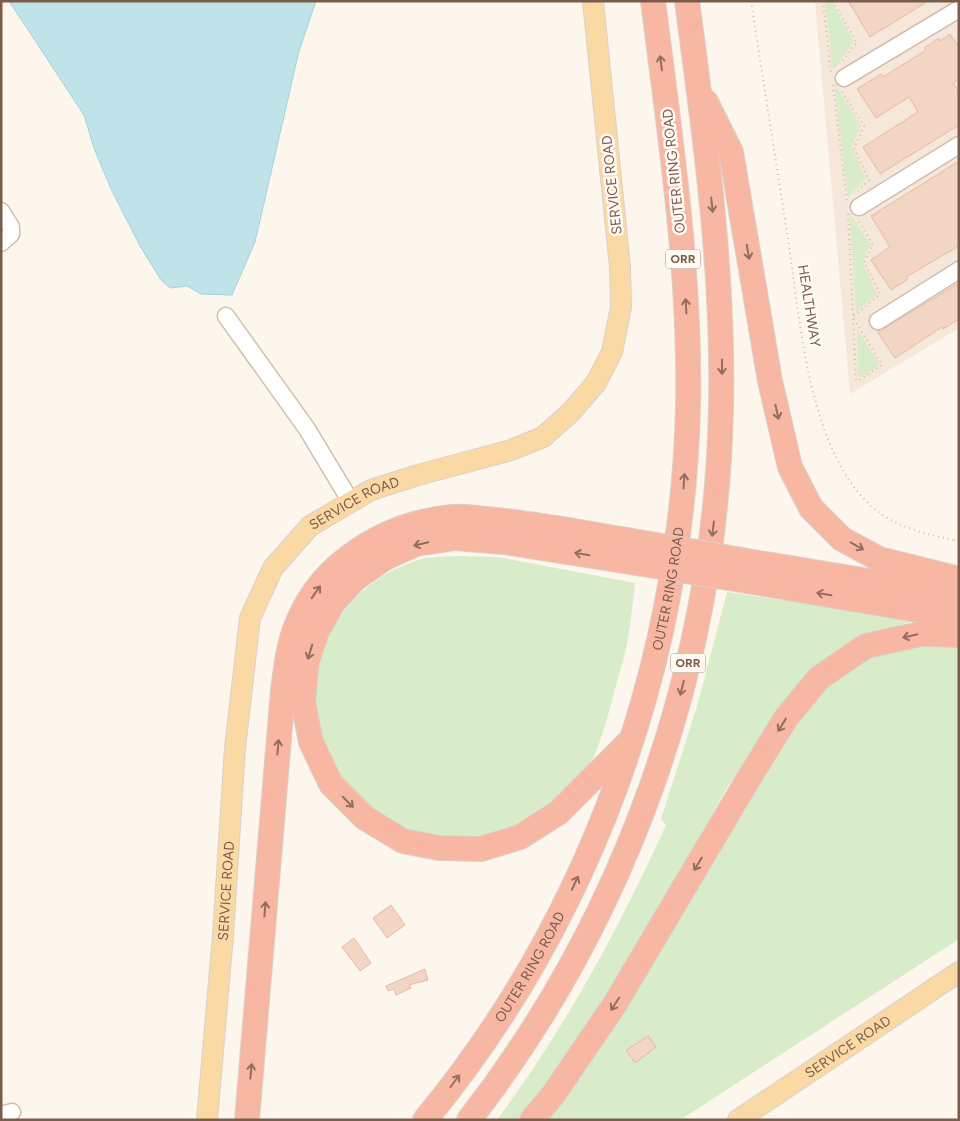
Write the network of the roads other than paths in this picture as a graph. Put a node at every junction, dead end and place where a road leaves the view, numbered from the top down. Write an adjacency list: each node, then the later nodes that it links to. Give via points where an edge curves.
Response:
1 (593, 1): 14 (main road, SERVICE ROAD, via 620,267 621,307 612,352 596,383 543,437 511,450 371,490)
2 (653, 1): 21 (highway, OUTER RING ROAD / ORR, one-way to 2, via 655,660 670,586 682,497 688,407 680,220)
3 (687, 1): 6 (highway, ORR)
4 (959, 9): 5 (street)
5 (839, 84)
6 (698, 86): 17 (highway, one-way to 17, via 731,152 770,381 790,467 811,508 842,539 879,559); 28 (highway, ORR, one-way to 28, via 717,256 722,408 715,510 695,636 660,764 612,884 548,1004)
7 (959, 144): 8 (street)
8 (853, 208)
9 (1, 211): 10 (street, via 11,227 11,234)
10 (1, 243)
11 (959, 270): 13 (street)
12 (226, 316): 14 (street, via 307,429)
13 (878, 321)
14 (350, 502): 25 (main road, SERVICE ROAD, via 310,526 273,568 250,618 235,748)
15 (631, 551): 16 (highway, bridge); 21 (highway, one-way to 21, via 455,538 416,544 384,558 356,578 333,603 317,631 307,661 303,702 311,742 331,784 365,818 403,841 439,848 481,849 520,837 558,813); 26 (highway, one-way to 15, via 287,655 297,623 316,590 342,562 374,540 410,524 454,517 506,521)
16 (750, 571): 18 (highway); 19 (highway, one-way to 16)
17 (959, 579)
18 (959, 596)
19 (959, 617)
20 (959, 635): 29 (highway, one-way to 29, via 920,634 866,646 819,678 786,718 615,1004 553,1095)
21 (632, 739): 27 (highway, OUTER RING ROAD / ORR, one-way to 21, via 496,1024 553,929 595,840)
22 (959, 972): 24 (main road, SERVICE ROAD)
23 (959, 988): 24 (main road, SERVICE ROAD)
24 (753, 1117)
25 (207, 1120)
26 (247, 1120)
27 (425, 1120)
28 (469, 1120)
29 (532, 1120)

